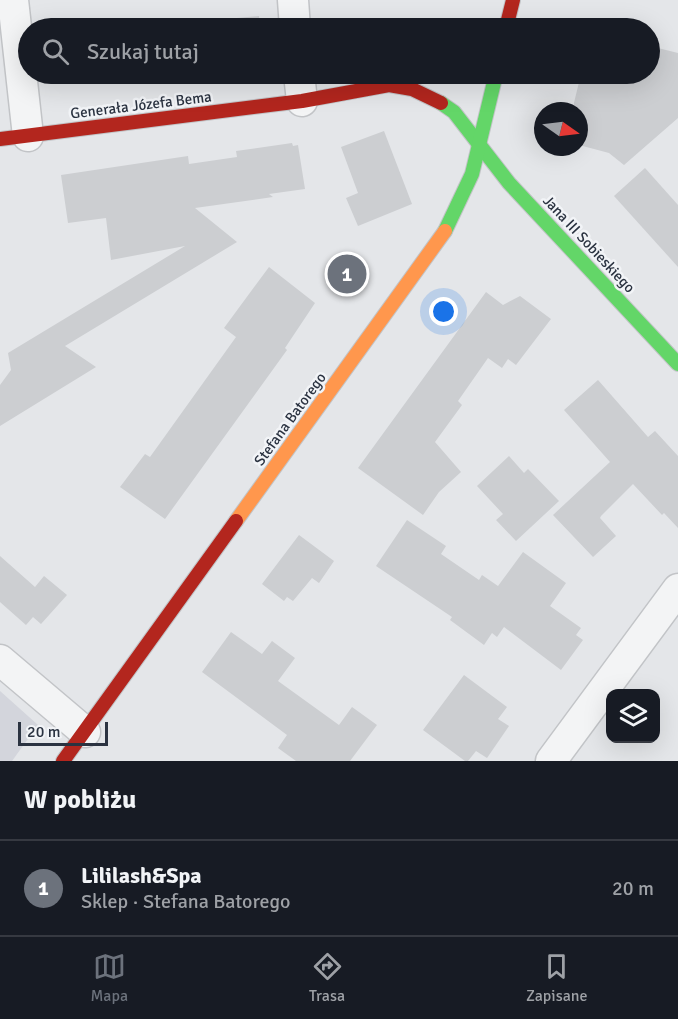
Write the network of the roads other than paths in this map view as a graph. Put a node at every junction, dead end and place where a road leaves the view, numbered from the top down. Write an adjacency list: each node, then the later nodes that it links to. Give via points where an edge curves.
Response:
1 (13, 0): 8 (street)
2 (292, 0): 4 (street)
3 (513, 0): 5 (street)
4 (294, 18)
5 (508, 18)
6 (494, 84): 9 (street, Stefana Batorego)
7 (301, 87): 8 (street, Generała Józefa Bema); 9 (street, Generała Józefa Bema, via 389,85 412,89 435,98 453,112)
8 (14, 137)
9 (479, 143): 10 (street, Jana III Sobieskiego, via 509,183); 13 (street, Stefana Batorego, via 461,203 445,231)
10 (678, 364)
11 (678, 589): 15 (street)
12 (0, 660): 13 (street)
13 (85, 732): 14 (street, Stefana Batorego)
14 (63, 761)
15 (551, 761)

